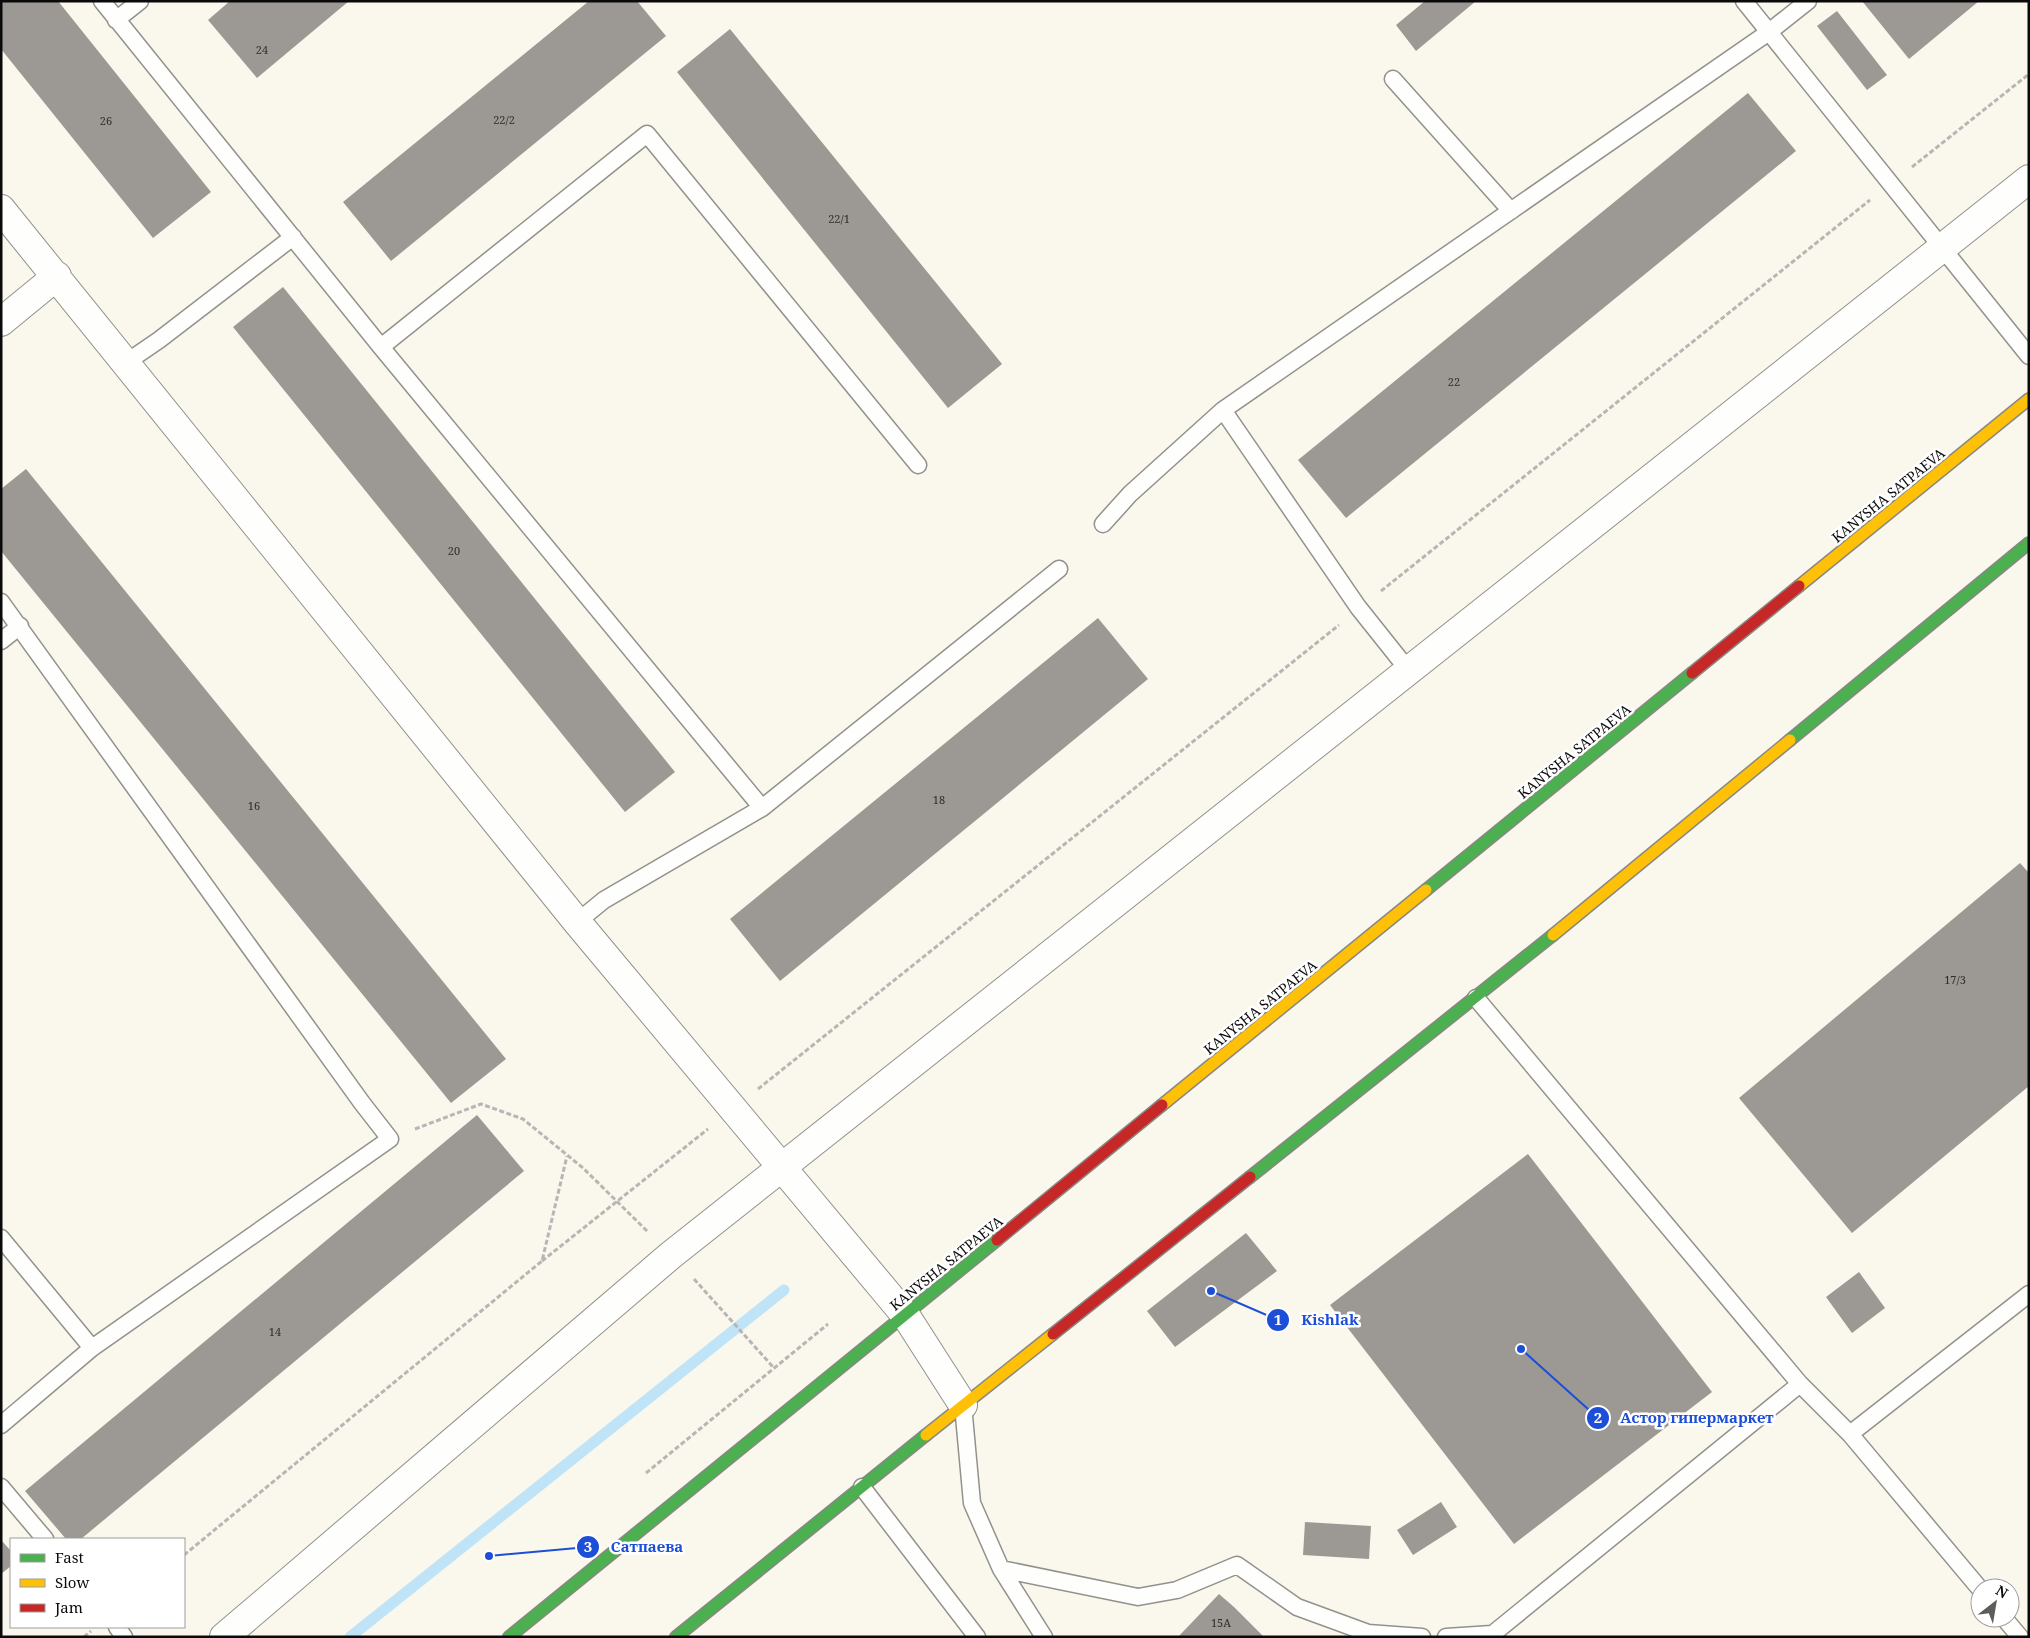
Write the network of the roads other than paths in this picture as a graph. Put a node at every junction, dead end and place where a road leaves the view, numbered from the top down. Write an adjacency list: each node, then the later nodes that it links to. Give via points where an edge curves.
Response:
1 (102, 1): 5 (lane)
2 (140, 1): 5 (lane)
3 (1744, 1): 6 (lane)
4 (1808, 1): 6 (lane)
5 (116, 20): 11 (lane)
6 (1769, 32): 10 (lane); 12 (lane)
7 (1393, 79): 10 (lane)
8 (2029, 179): 12 (street)
9 (1, 209): 13 (street)
10 (1511, 210): 19 (lane)
11 (292, 237): 15 (lane); 17 (lane)
12 (1943, 249): 16 (lane); 27 (street)
13 (57, 276): 14 (street); 17 (street)
14 (1, 322)
15 (382, 347): 20 (lane, via 647,134); 28 (lane)
16 (2029, 356)
17 (124, 364): 29 (street)
18 (2029, 399): 34 (main road, KANYSHA SATPAEVA)
19 (1223, 410): 21 (lane, via 1130,494); 27 (lane, via 1358,607)
20 (918, 465)
21 (1103, 524)
22 (2029, 543): 30 (main road)
23 (1059, 569): 28 (lane)
24 (1, 602): 25 (lane)
25 (20, 626): 26 (lane); 35 (lane, via 390,1139)
26 (1, 641)
27 (1408, 671): 31 (street)
28 (762, 808): 29 (lane, via 604,900)
29 (577, 922): 31 (street)
30 (1476, 998): 36 (lane); 37 (main road)
31 (781, 1166): 34 (street); 46 (street)
32 (1, 1238): 35 (lane)
33 (2029, 1294): 39 (lane)
34 (906, 1316): 37 (street); 47 (main road, KANYSHA SATPAEVA)
35 (92, 1348): 38 (lane)
36 (1800, 1384): 39 (lane); 45 (lane)
37 (963, 1405): 40 (main road); 43 (lane, via 972,1503)
38 (1, 1425)
39 (1850, 1434): 44 (lane)
40 (862, 1487): 48 (main road); 49 (lane)
41 (1, 1488): 42 (lane)
42 (44, 1538)
43 (1001, 1569): 50 (lane); 51 (lane, via 1138,1597 1177,1590 1237,1566 1297,1607 1368,1633)
44 (1971, 1578)
45 (1492, 1636): 52 (lane)
46 (224, 1637)
47 (509, 1637)
48 (676, 1637)
49 (977, 1637)
50 (1044, 1637)
51 (1422, 1637)
52 (1446, 1637)

